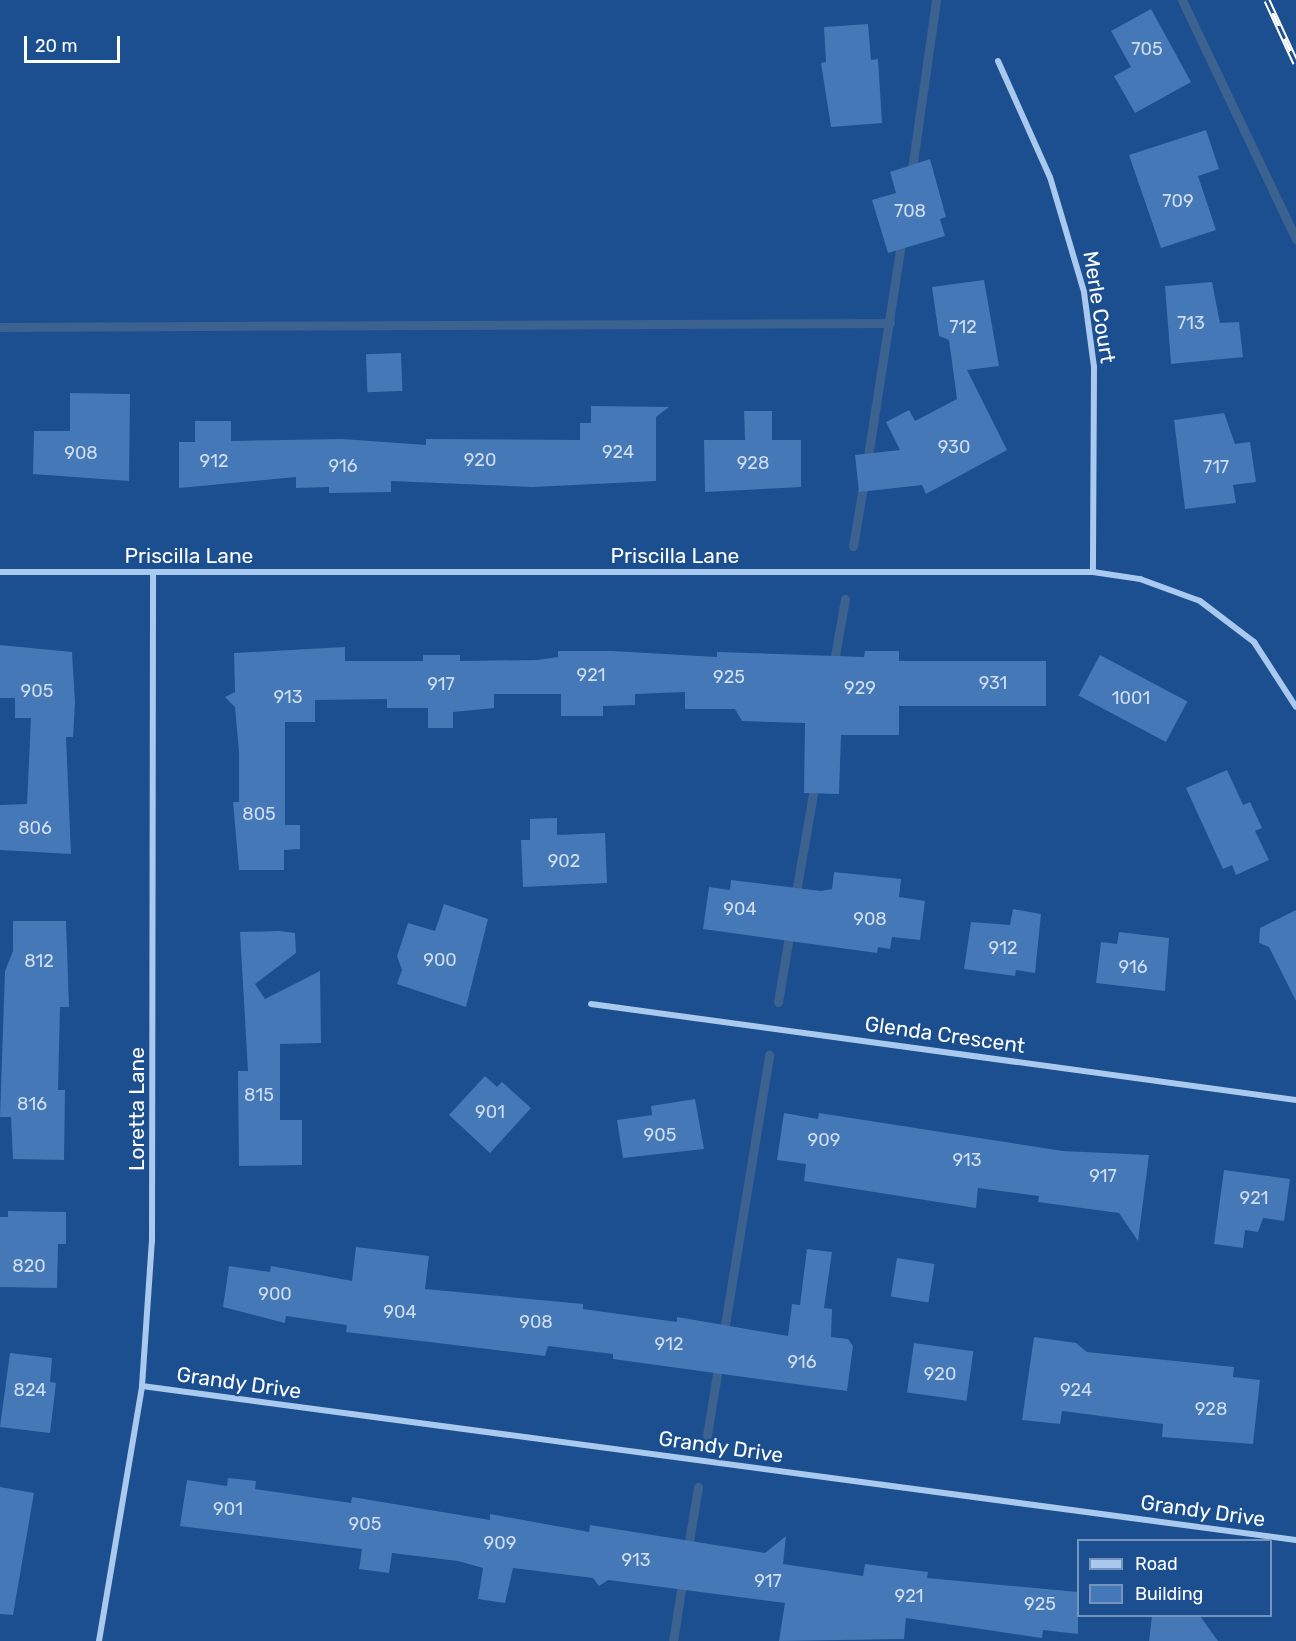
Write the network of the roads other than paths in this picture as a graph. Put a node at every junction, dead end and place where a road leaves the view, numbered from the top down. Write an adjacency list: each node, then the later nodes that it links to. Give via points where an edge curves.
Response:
1 (998, 61): 4 (street, Merle Court, via 1050,177 1084,292 1094,367)
2 (0, 572): 3 (street, Priscilla Lane)
3 (153, 572): 4 (street, Priscilla Lane); 8 (street, Loretta Lane, via 153,1170)
4 (1093, 572): 5 (street, Priscilla Lane, via 1140,579 1200,601 1254,642)
5 (1296, 707)
6 (591, 1004): 7 (street, Glenda Crescent)
7 (1296, 1100)
8 (142, 1386): 9 (street, Grandy Drive); 10 (street, Loretta Lane)
9 (1296, 1540)
10 (99, 1641)

